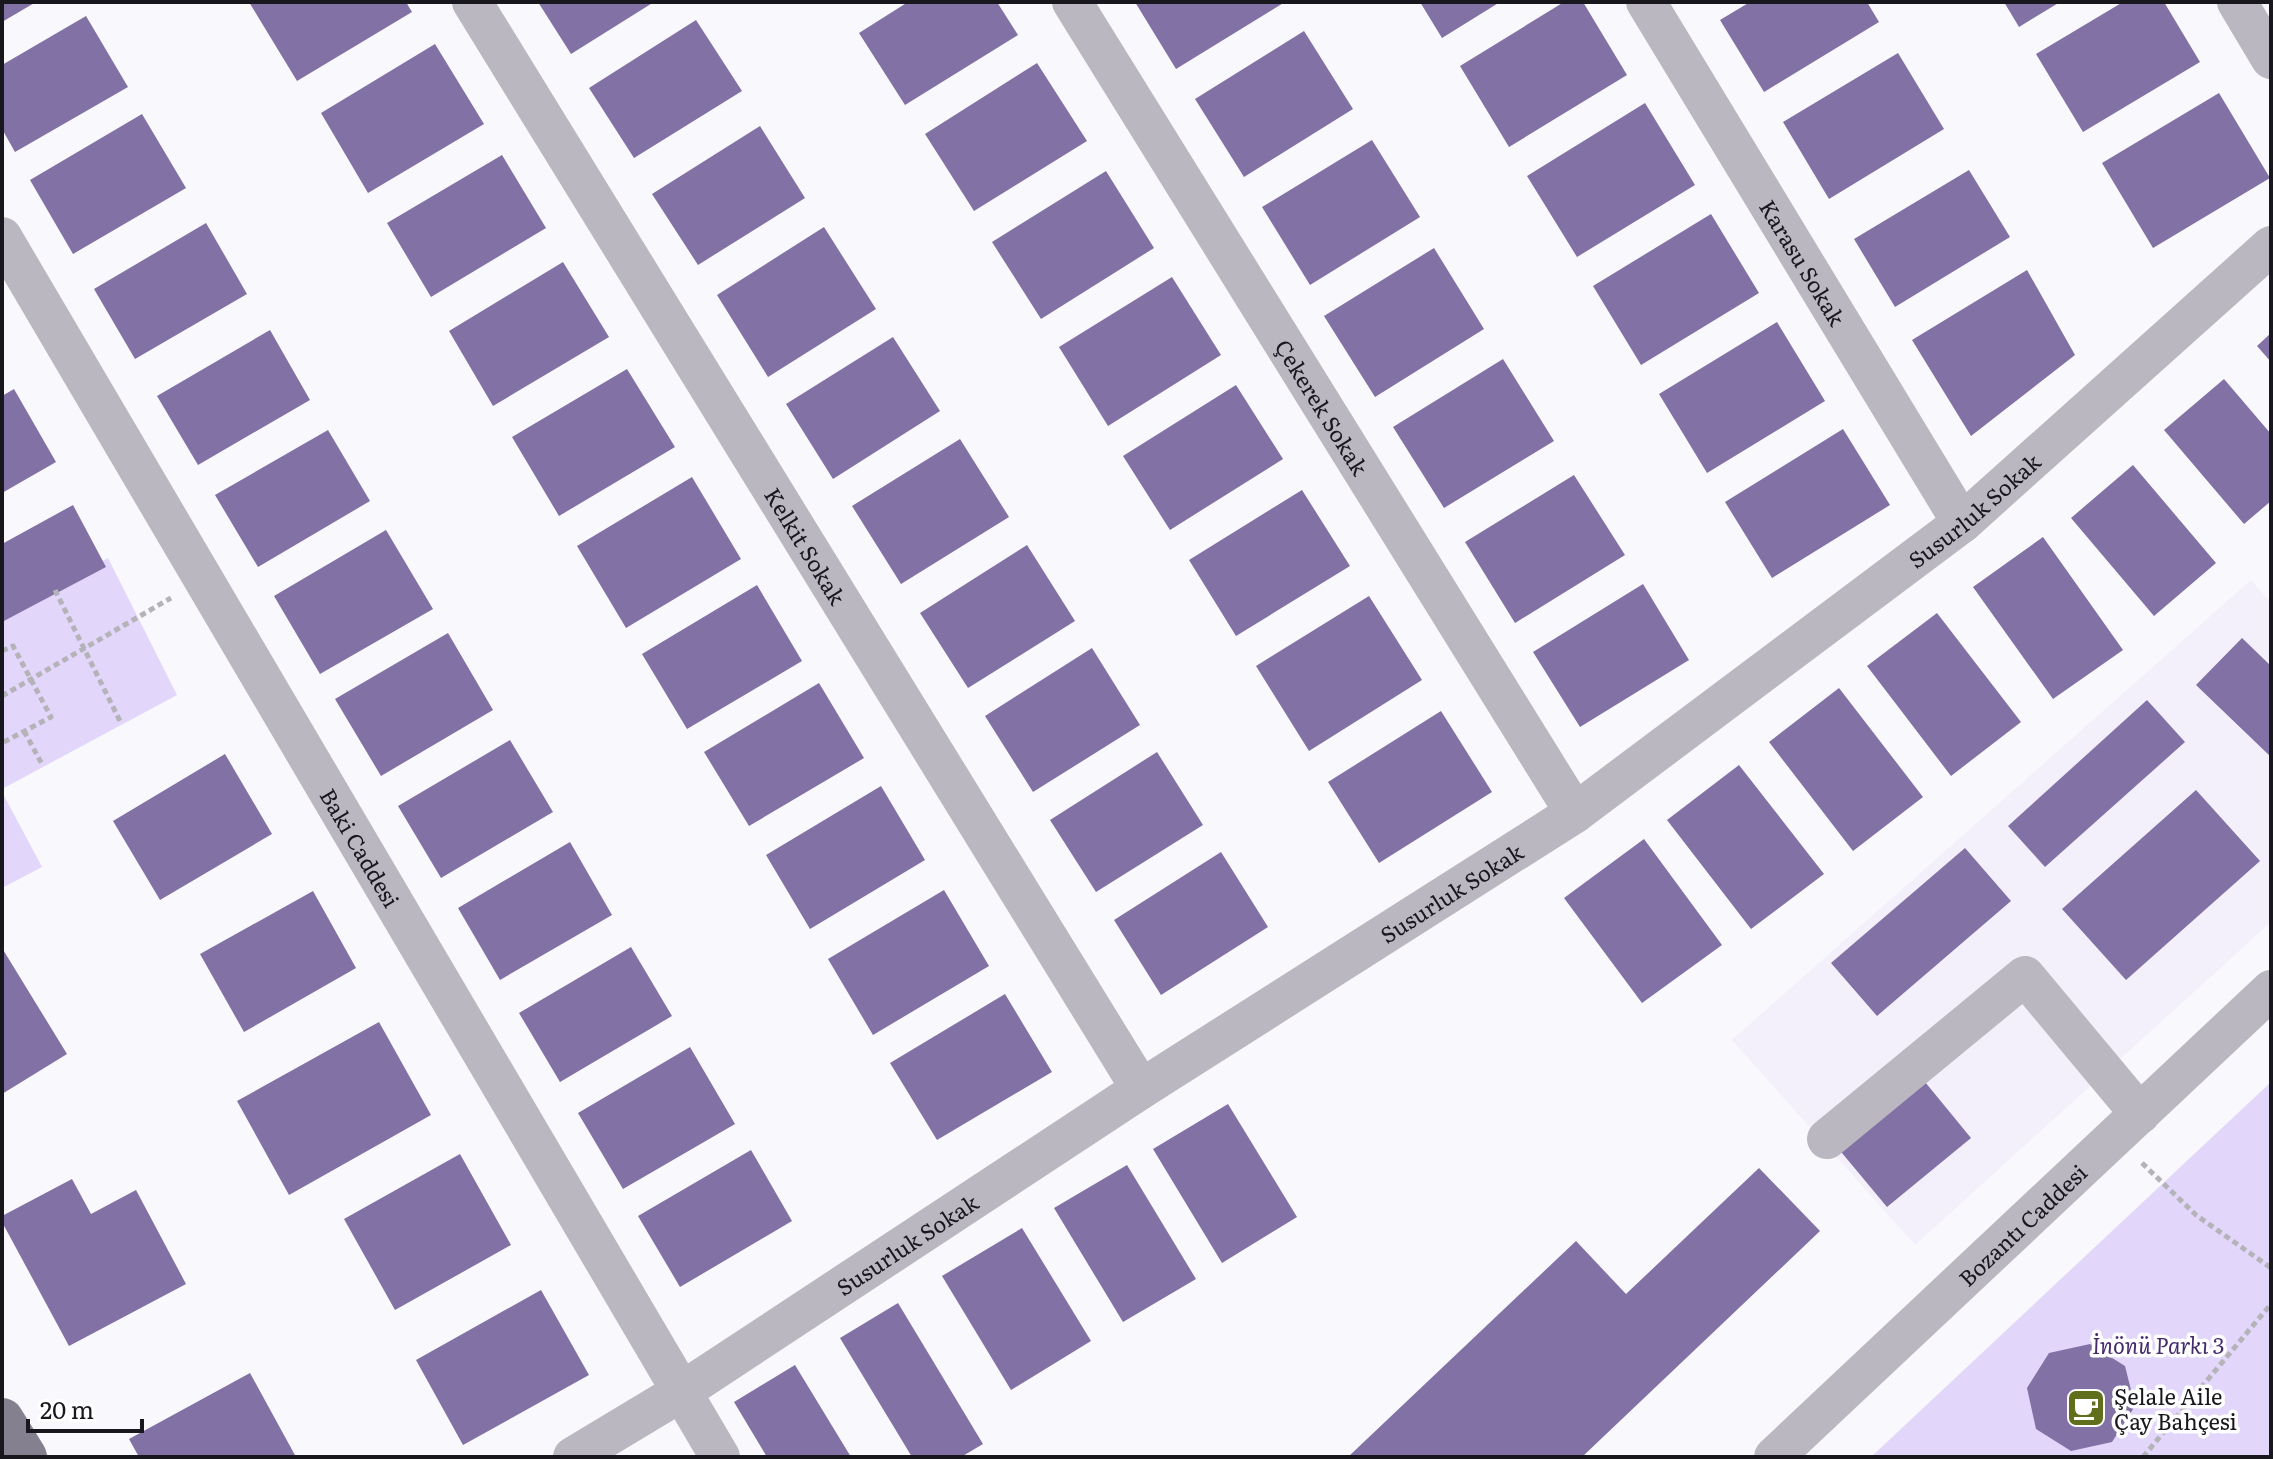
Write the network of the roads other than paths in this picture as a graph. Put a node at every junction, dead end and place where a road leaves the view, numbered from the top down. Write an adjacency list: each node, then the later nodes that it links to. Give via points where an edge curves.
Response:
1 (472, 2): 11 (street, Kelkit Sokak)
2 (1072, 2): 9 (street, Çekerek Sokak)
3 (1646, 2): 8 (street, Karasu Sokak)
4 (2237, 2): 5 (street)
5 (2271, 59)
6 (2, 237): 14 (street, Baki Caddesi)
7 (2271, 246): 8 (street, Susurluk Sokak)
8 (1962, 523): 9 (street, Susurluk Sokak)
9 (1575, 813): 11 (street, Susurluk Sokak)
10 (2271, 990): 12 (street, Bozantı Caddesi)
11 (1141, 1089): 14 (street, Susurluk Sokak)
12 (2129, 1124): 13 (street, via 2025,976); 19 (street, Bozantı Caddesi)
13 (1827, 1139)
14 (681, 1392): 17 (street, Susurluk Sokak); 18 (street, Baki Caddesi)
15 (2, 1420): 16 (main road)
16 (25, 1457)
17 (573, 1457)
18 (720, 1457)
19 (1774, 1457)

